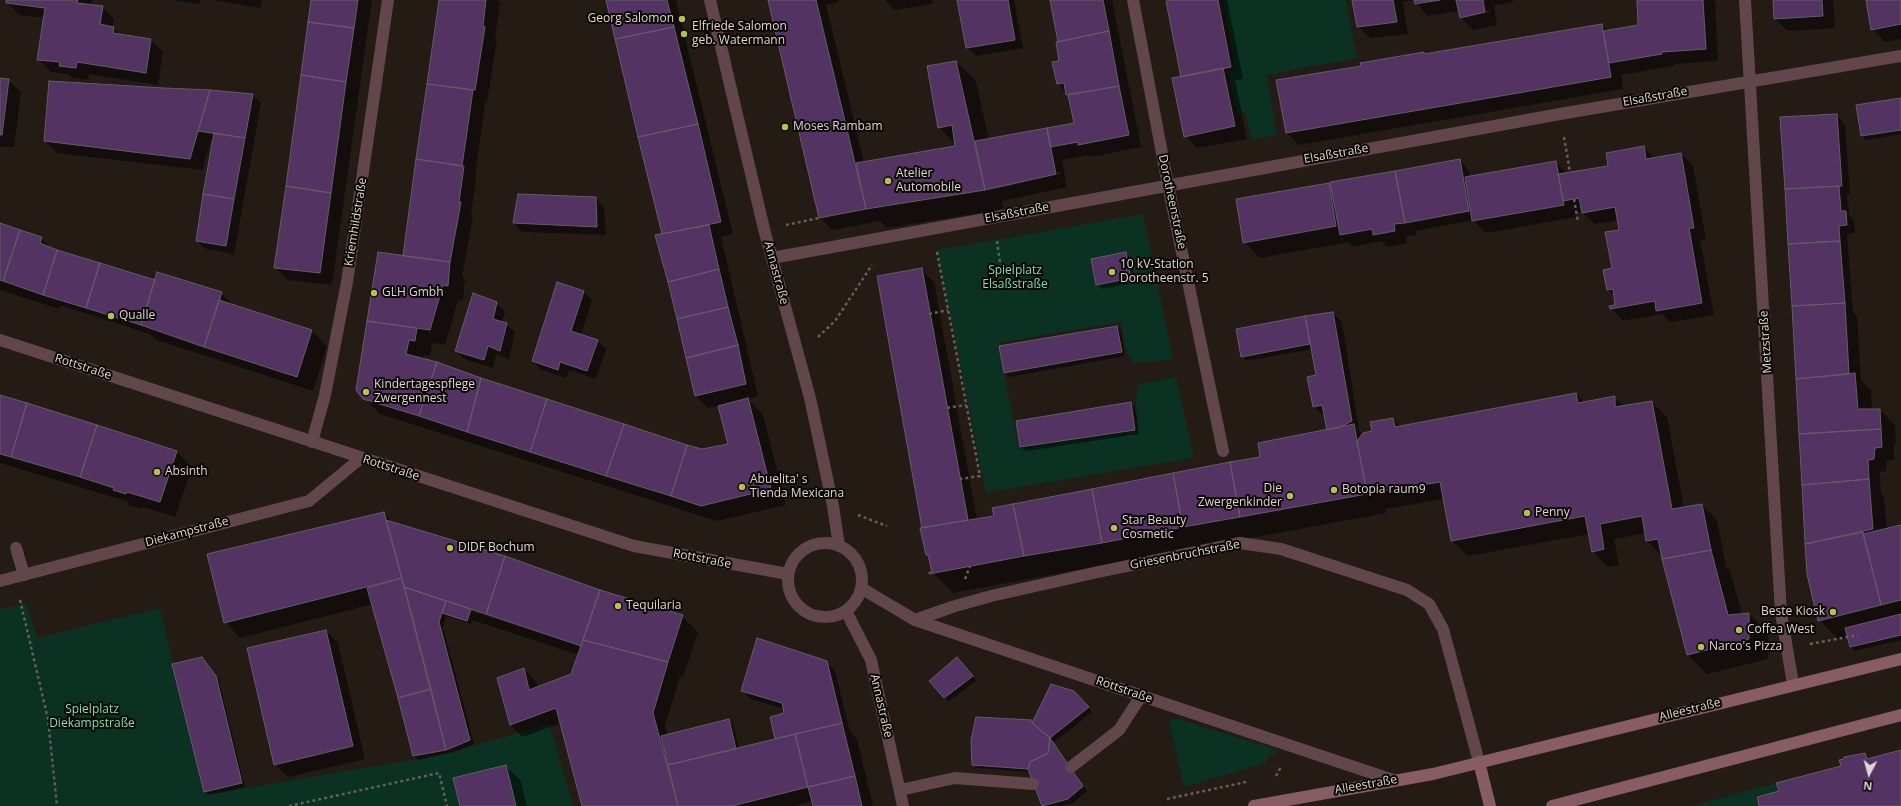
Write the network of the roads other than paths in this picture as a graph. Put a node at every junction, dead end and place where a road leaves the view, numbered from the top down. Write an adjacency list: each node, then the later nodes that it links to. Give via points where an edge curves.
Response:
1 (388, 0): 10 (street, Kriemhildstraße, via 347,282 326,396)
2 (710, 0): 8 (street, Annastraße)
3 (1132, 0): 7 (street, Dorotheenstraße)
4 (1745, 0): 6 (street, Metzstraße)
5 (1901, 56): 6 (street, Elsaßstraße)
6 (1750, 81): 7 (street, Elsaßstraße); 22 (street, Metzstraße, via 1781,613)
7 (1168, 185): 8 (street, Elsaßstraße); 11 (street, Dorotheenstraße)
8 (772, 258): 13 (street, Annastraße, via 810,398 834,506)
9 (0, 340): 10 (street, Rottstraße)
10 (312, 442): 12 (street, Rottstraße)
11 (1223, 451)
12 (361, 458): 15 (street, Rottstraße, via 634,546); 16 (street, Diekampstraße, via 309,501)
13 (838, 546): 15 (street, via 826,543 807,548 795,558); 18 (street, via 854,558 860,570)
14 (16, 548): 16 (street)
15 (788, 574): 19 (street, via 788,587 792,598 805,612 819,617 834,616)
16 (24, 575): 17 (street, Diekampstraße)
17 (0, 582)
18 (861, 588): 19 (street); 20 (street, Rottstraße)
19 (846, 611): 29 (street, Annastraße, via 871,660)
20 (915, 620): 23 (street, Rottstraße); 25 (street, Griesenbruchstraße, via 991,596 1240,543 1281,549 1407,590 1429,604 1443,629)
21 (1901, 658): 22 (main road, Alleestraße)
22 (1793, 684): 25 (main road, Alleestraße)
23 (1141, 696): 26 (street, via 1119,730); 27 (street, Rottstraße)
24 (1901, 715): 33 (main road)
25 (1479, 762): 27 (main road, Alleestraße, via 1433,774); 32 (main road)
26 (1071, 767)
27 (1393, 780): 31 (main road, Alleestraße)
28 (1033, 784): 29 (street, via 955,778)
29 (900, 790): 30 (street, Annastraße)
30 (903, 806)
31 (1254, 806)
32 (1490, 806)
33 (1552, 806)

